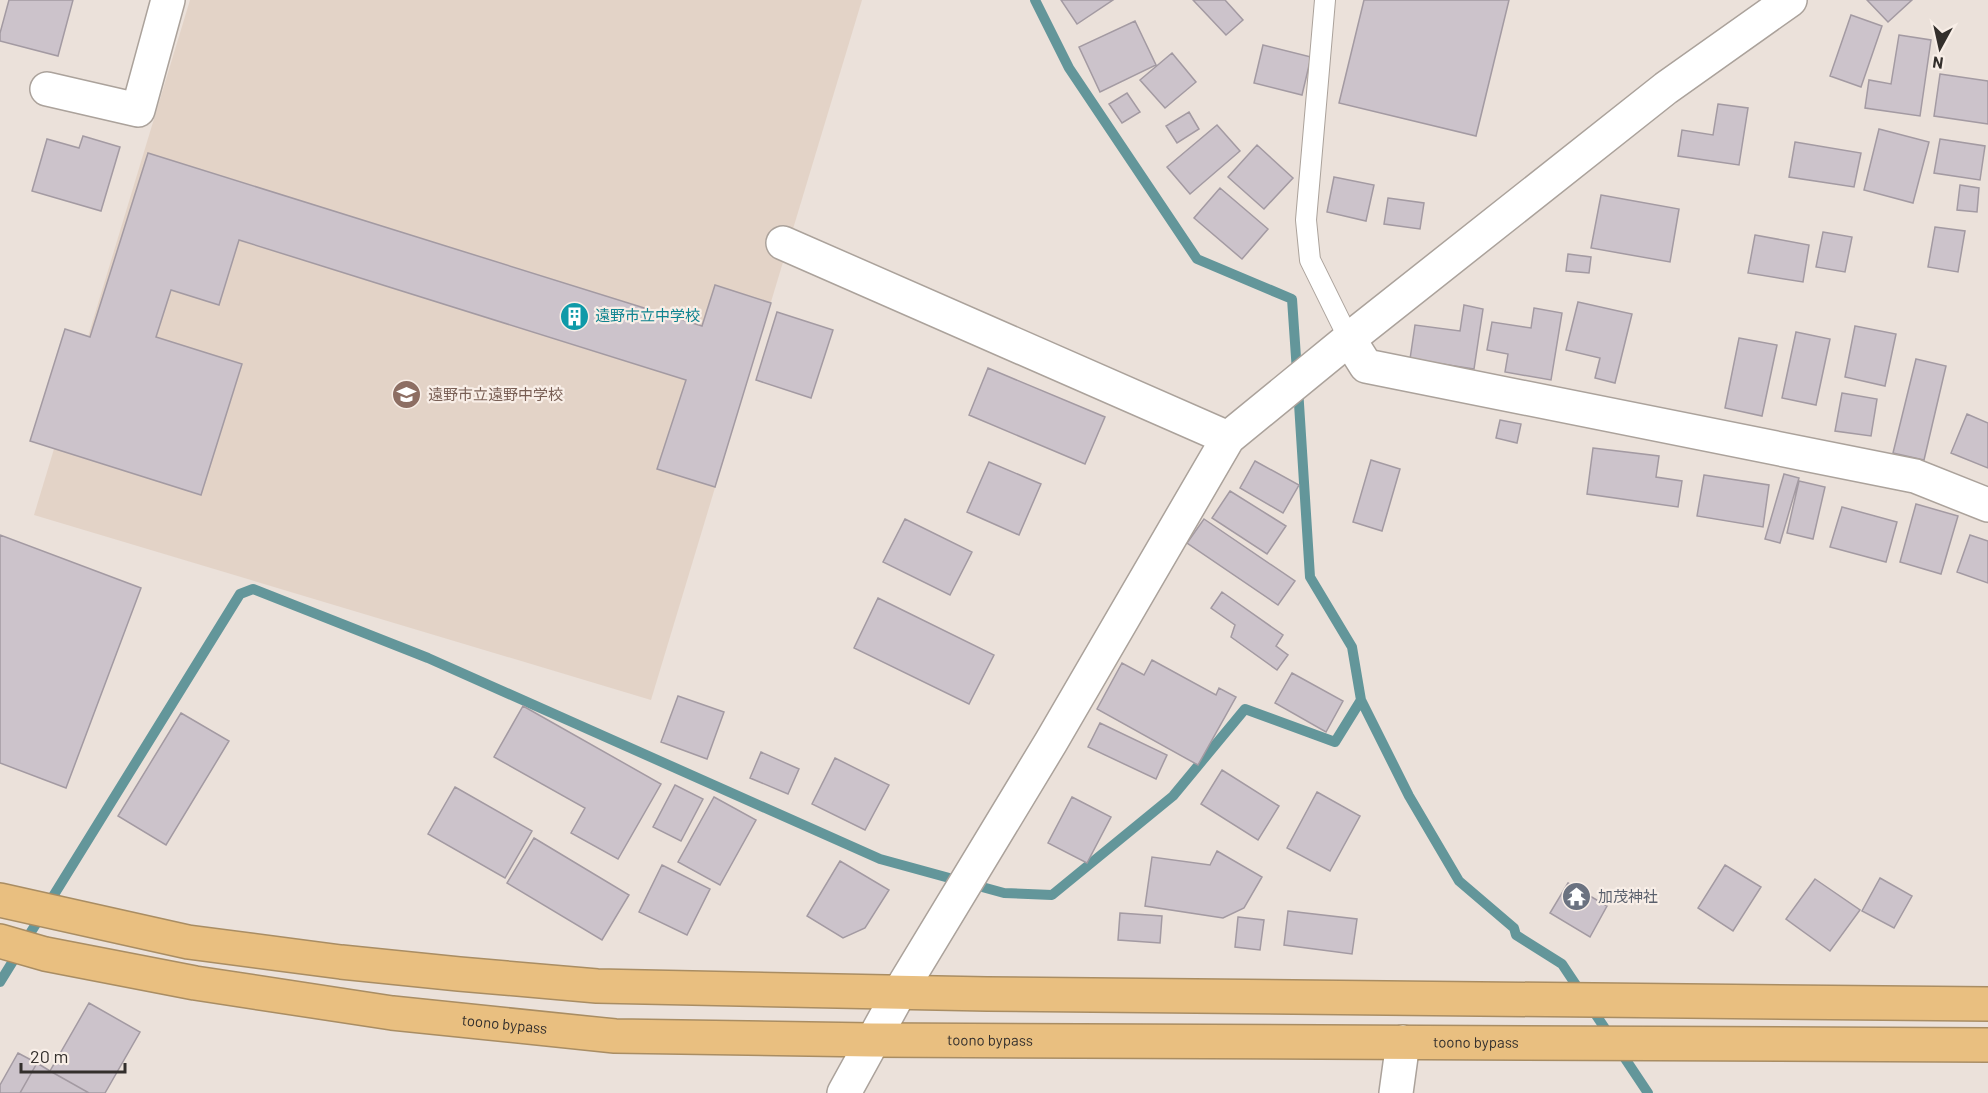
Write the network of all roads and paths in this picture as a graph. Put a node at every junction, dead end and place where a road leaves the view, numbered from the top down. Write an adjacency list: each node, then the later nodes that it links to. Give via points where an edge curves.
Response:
1 (168, 0): 4 (street, via 138,110)
2 (1325, 0): 6 (lane, via 1306,220 1310,260)
3 (1790, 0): 6 (street, via 1666,88)
4 (47, 89)
5 (783, 243): 7 (street)
6 (1349, 339): 7 (street); 8 (street, via 1366,366 1915,476)
7 (1228, 438): 11 (street)
8 (1988, 505)
9 (0, 900): 11 (highway, via 188,942 423,971 597,986)
10 (0, 941): 13 (highway, toono bypass, via 45,954 195,983 392,1013 615,1036)
11 (899, 993): 12 (highway); 13 (street)
12 (1988, 1004)
13 (872, 1040): 14 (highway, toono bypass); 16 (street)
14 (1403, 1042): 15 (highway, toono bypass); 17 (street)
15 (1988, 1045)
16 (844, 1093)
17 (1396, 1093)

